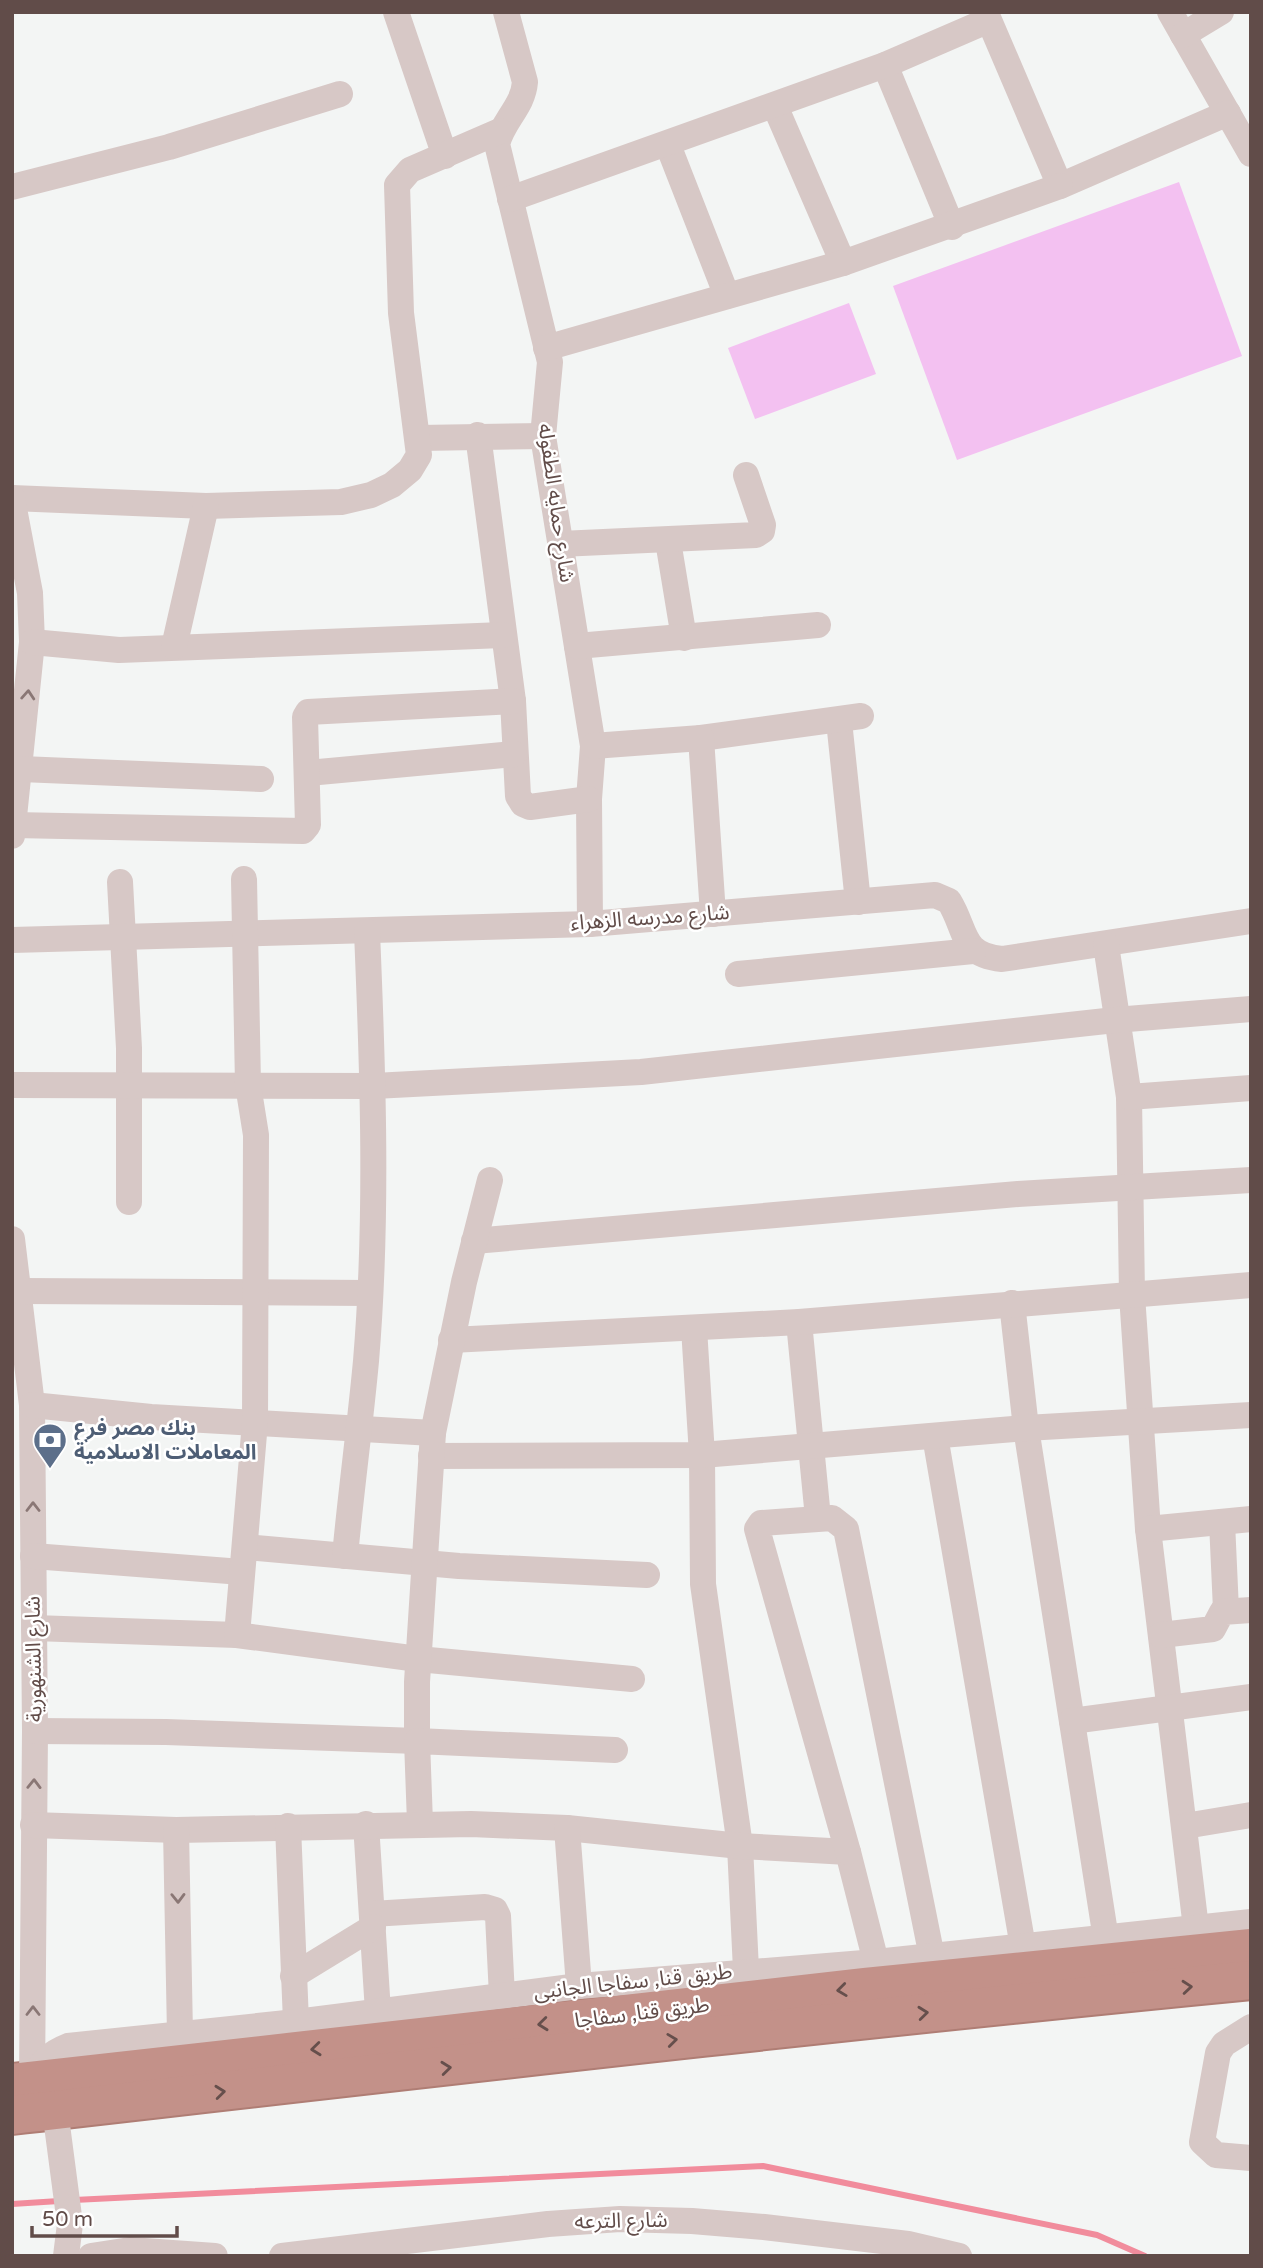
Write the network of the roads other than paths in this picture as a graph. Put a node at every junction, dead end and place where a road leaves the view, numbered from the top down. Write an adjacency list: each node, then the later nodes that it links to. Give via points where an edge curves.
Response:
1 (396, 12): 13 (street)
2 (506, 12): 10 (street, via 525,82 520,104)
3 (1221, 12): 5 (street)
4 (998, 16): 6 (street); 14 (street)
5 (1177, 23): 9 (street)
6 (884, 65): 8 (street); 17 (street)
7 (340, 94): 15 (street, via 169,147)
8 (775, 106): 11 (street); 18 (street)
9 (1228, 113): 12 (street); 14 (street)
10 (500, 131): 13 (street); 16 (street, شارع حمايه الطفوله, via 499,156)
11 (668, 145): 16 (street); 19 (street)
12 (1251, 154)
13 (446, 156): 23 (street, via 410,170 397,186 401,313)
14 (1060, 186): 17 (street)
15 (12, 187)
16 (510, 199): 20 (street, شارع حمايه الطفوله)
17 (952, 227): 18 (street)
18 (843, 263): 19 (street)
19 (727, 296): 20 (street)
20 (546, 348): 22 (street, شارع حمايه الطفوله, via 551,376)
21 (478, 435): 22 (street); 23 (street); 30 (street)
22 (542, 436): 28 (street, شارع حمايه الطفوله)
23 (419, 438): 26 (street, via 419,455 410,470 371,495 341,502)
24 (746, 475): 27 (street, via 762,531)
25 (12, 498): 26 (street); 32 (street, via 30,593)
26 (206, 506): 34 (street)
27 (667, 541): 28 (street); 31 (street)
28 (560, 544): 33 (street, شارع حمايه الطفوله)
29 (818, 625): 31 (street)
30 (503, 635): 34 (street); 35 (street)
31 (684, 638): 33 (street)
32 (32, 642): 34 (street, via 120,650); 39 (street, one-way to 32)
33 (577, 646): 37 (street, شارع حمايه الطفوله)
34 (174, 647)
35 (513, 701): 38 (street); 40 (street, via 308,712 304,717)
36 (701, 738): 37 (street); 46 (street, via 850,718); 47 (street)
37 (593, 746): 42 (street, شارع حمايه الطفوله)
38 (514, 754): 40 (street); 42 (street, via 518,796 523,804 530,807)
39 (21, 769): 41 (street); 43 (street)
40 (308, 773): 43 (street, via 308,825 303,831)
41 (261, 779)
42 (589, 799): 49 (street, شارع حمايه الطفوله)
43 (13, 830)
44 (244, 879): 51 (street)
45 (120, 881): 52 (street)
46 (858, 902): 47 (street, شارع مدرسه الزهراء); 55 (street, شارع مدرسه الزهراء, via 942,897 953,908)
47 (713, 914): 49 (street, شارع مدرسه الزهراء)
48 (1251, 921): 54 (street)
49 (590, 924): 50 (street, شارع مدرسه الزهراء)
50 (367, 932): 51 (street, شارع مدرسه الزهراء); 62 (street)
51 (245, 935): 52 (street, شارع مدرسه الزهراء); 61 (street)
52 (123, 937): 53 (street, شارع مدرسه الزهراء); 59 (street)
53 (12, 940)
54 (1106, 945): 55 (street, via 1002,959); 58 (street)
55 (973, 951): 56 (street)
56 (738, 974)
57 (1251, 1009): 58 (street)
58 (1115, 1020): 62 (street, via 685,1069); 64 (street)
59 (129, 1083): 60 (street); 61 (street); 68 (street)
60 (12, 1085)
61 (248, 1085): 62 (street); 74 (street, via 256,1135)
62 (374, 1086): 73 (street)
63 (1251, 1088): 64 (street)
64 (1129, 1097): 67 (street)
65 (489, 1180): 70 (street)
66 (1251, 1180): 67 (street)
67 (1130, 1188): 70 (street); 75 (street)
68 (129, 1202)
69 (12, 1239): 72 (street, شارع الشنهورية)
70 (474, 1241): 79 (street)
71 (1251, 1285): 75 (street)
72 (21, 1291): 74 (street); 80 (street, شارع الشنهورية)
73 (370, 1293): 74 (street); 84 (street)
74 (256, 1294): 83 (street)
75 (1132, 1295): 76 (street); 82 (street)
76 (1012, 1303): 77 (street); 85 (street)
77 (799, 1322): 78 (street); 88 (street)
78 (694, 1328): 79 (street); 89 (street)
79 (451, 1340): 87 (street)
80 (32, 1405): 83 (street); 94 (street, شارع الشنهورية, one-way to 80)
81 (1251, 1415): 82 (street)
82 (1141, 1420): 85 (street); 93 (street)
83 (255, 1422): 84 (street); 96 (street)
84 (358, 1426): 87 (street); 95 (street)
85 (1026, 1428): 86 (street); 107 (street)
86 (935, 1436): 88 (street); 125 (street)
87 (432, 1444): 89 (street); 97 (street)
88 (813, 1445): 89 (street); 90 (street)
89 (702, 1455): 119 (street, via 704,1584)
90 (818, 1518): 120 (street, via 761,1523 757,1529); 127 (street, via 832,1518 846,1529)
91 (1251, 1519): 92 (street)
92 (1222, 1522): 93 (street); 99 (street)
93 (1148, 1529): 102 (street)
94 (33, 1556): 96 (street); 100 (street, شارع الشنهورية)
95 (345, 1556): 96 (street); 97 (street)
96 (243, 1560): 101 (street)
97 (426, 1563): 98 (street); 103 (street)
98 (647, 1575)
99 (1238, 1610): 102 (street, via 1213,1629)
100 (34, 1628): 101 (street); 108 (street, شارع الشنهورية)
101 (237, 1635): 103 (street)
102 (1161, 1635): 106 (street)
103 (418, 1659): 104 (street); 109 (street)
104 (632, 1679)
105 (1251, 1697): 106 (street)
106 (1172, 1709): 107 (street); 116 (street)
107 (1072, 1721): 124 (street)
108 (35, 1731): 109 (street); 114 (street, شارع الشنهورية, one-way to 108)
109 (417, 1741): 110 (street); 112 (street)
110 (615, 1750)
111 (1251, 1815): 116 (street)
112 (420, 1823): 113 (street); 117 (street)
113 (366, 1824): 115 (street); 121 (street)
114 (33, 1825): 118 (street); 138 (street, شارع الشنهورية, one-way to 114)
115 (288, 1826): 118 (street); 130 (street)
116 (1185, 1826): 123 (street)
117 (567, 1828): 119 (street); 132 (street)
118 (176, 1830): 137 (street, one-way to 137)
119 (740, 1846): 120 (street); 129 (street)
120 (848, 1852): 128 (street)
121 (373, 1920): 130 (street); 133 (street, via 485,1907 495,1910); 134 (street)
122 (1251, 1922): 123 (street, طريق قنا, سفاجا الجانبى)
123 (1196, 1928): 124 (street, طريق قنا, سفاجا الجانبى)
124 (1106, 1939): 125 (street, طريق قنا, سفاجا الجانبى)
125 (1023, 1947): 127 (street, طريق قنا, سفاجا الجانبى)
126 (1251, 1948): 138 (highway, طريق قنا, سفاجا, one-way to 138)
127 (932, 1956): 128 (street, طريق قنا, سفاجا الجانبى)
128 (876, 1962): 129 (street, طريق قنا, سفاجا الجانبى)
129 (746, 1970): 132 (street, طريق قنا, سفاجا الجانبى)
130 (293, 1976): 135 (street)
131 (1251, 1980): 139 (highway, طريق قنا, سفاجا, one-way to 131)
132 (579, 1986): 133 (street, طريق قنا, سفاجا الجانبى)
133 (502, 1996): 134 (street, طريق قنا, سفاجا الجانبى)
134 (378, 2012): 135 (street, طريق قنا, سفاجا الجانبى)
135 (296, 2022): 137 (street, طريق قنا, سفاجا الجانبى)
136 (1251, 2027): 142 (street, via 1218,2053 1202,2142 1216,2155)
137 (180, 2034): 138 (street, طريق قنا, سفاجا الجانبى, via 68,2046)
138 (20, 2073): 139 (highway, via 21,2097 136,2082 154,2086)
139 (170, 2097): 141 (highway, طريق قنا, سفاجا)
140 (12, 2115): 141 (highway, طريق قنا, سفاجا)
141 (57, 2129): 143 (street, via 70,2224)
142 (1248, 2159)
143 (66, 2256)
144 (91, 2256): 145 (street, via 130,2250)
145 (215, 2256)
146 (282, 2256): 147 (street, شارع الترعه, via 620,2219 764,2227 908,2244)
147 (959, 2256)

